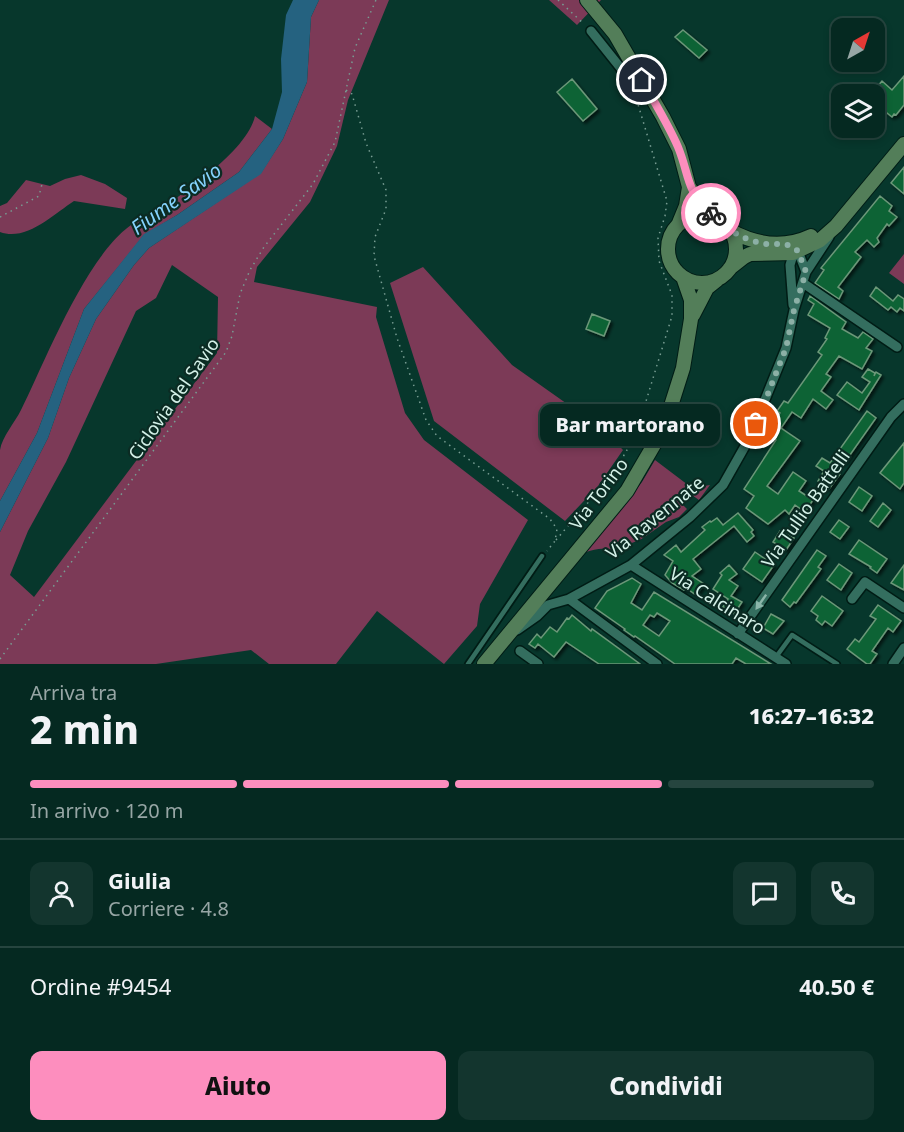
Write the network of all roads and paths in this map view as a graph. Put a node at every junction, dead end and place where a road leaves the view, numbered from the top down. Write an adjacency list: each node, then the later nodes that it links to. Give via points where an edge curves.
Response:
1 (376, 0): 8 (path, Ciclovia del Savio, via 355,48)
2 (558, 0): 4 (path)
3 (587, 0): 6 (main road)
4 (591, 31): 5 (street)
5 (613, 56): 6 (street); 7 (street)
6 (631, 61): 11 (main road, via 679,149)
7 (631, 81): 30 (path, via 667,201 658,238 659,261 672,295 672,316 636,434 615,471)
8 (345, 89): 30 (path, via 352,94 366,143 386,190 386,209 375,237 374,256 426,420 437,436 550,519 557,529); 41 (path, Ciclovia del Savio, via 335,142 313,184 250,270 226,352)
9 (904, 144): 12 (main road, Via Ravennate)
10 (42, 184): 13 (path, via 39,196)
11 (689, 187): 14 (main road); 15 (main road)
12 (857, 199): 16 (main road, Via Ravennate); 18 (main road, Via Ravennate, via 826,227)
13 (0, 217)
14 (718, 219): 15 (main road, via 698,215); 17 (main road)
15 (679, 223): 23 (main road, via 669,238 668,255)
16 (836, 226): 18 (main road, Via Ravennate, via 819,241); 21 (street, Via Ravennate)
17 (731, 231): 18 (main road, via 763,244); 20 (main road, via 736,250)
18 (794, 248): 19 (main road, Via Ravennate); 21 (street); 22 (street, Via Ravennate)
19 (774, 254): 20 (main road, Via Ravennate, via 750,254); 22 (street)
20 (730, 268): 24 (main road)
21 (806, 272): 25 (street, Via Ravennate)
22 (790, 274): 26 (street, Via Ravennate)
23 (683, 277): 24 (main road, via 693,282); 27 (main road, Via Torino, via 691,300)
24 (717, 280): 27 (main road, Via Torino, via 703,294)
25 (802, 283): 26 (street, Via Ravennate); 28 (street)
26 (794, 310): 32 (street, Via Ravennate, via 786,348 768,393 749,439 723,485)
27 (691, 319): 37 (main road, Via Torino, via 683,368 670,409 642,467 627,491)
28 (897, 347)
29 (904, 404): 36 (street, Via Tullio Battelli, one-way to 36)
30 (555, 541): 31 (path)
31 (542, 556): 42 (lane)
32 (631, 566): 33 (street, Via Ravennate); 36 (street, Via Calcinaro)
33 (569, 599): 37 (street, Via Ravennate, via 548,605); 45 (street)
34 (852, 599): 35 (street, via 865,582)
35 (904, 608)
36 (738, 634): 40 (street, Via Calcinaro)
37 (508, 636): 43 (main road, Via Ravennate)
38 (904, 648): 48 (street)
39 (520, 651): 44 (street)
40 (775, 657): 46 (street, Via Calcinaro); 47 (lane, via 792,635)
41 (0, 659)
42 (468, 664)
43 (484, 664)
44 (538, 664)
45 (657, 664)
46 (786, 664)
47 (837, 664)
48 (893, 664)

